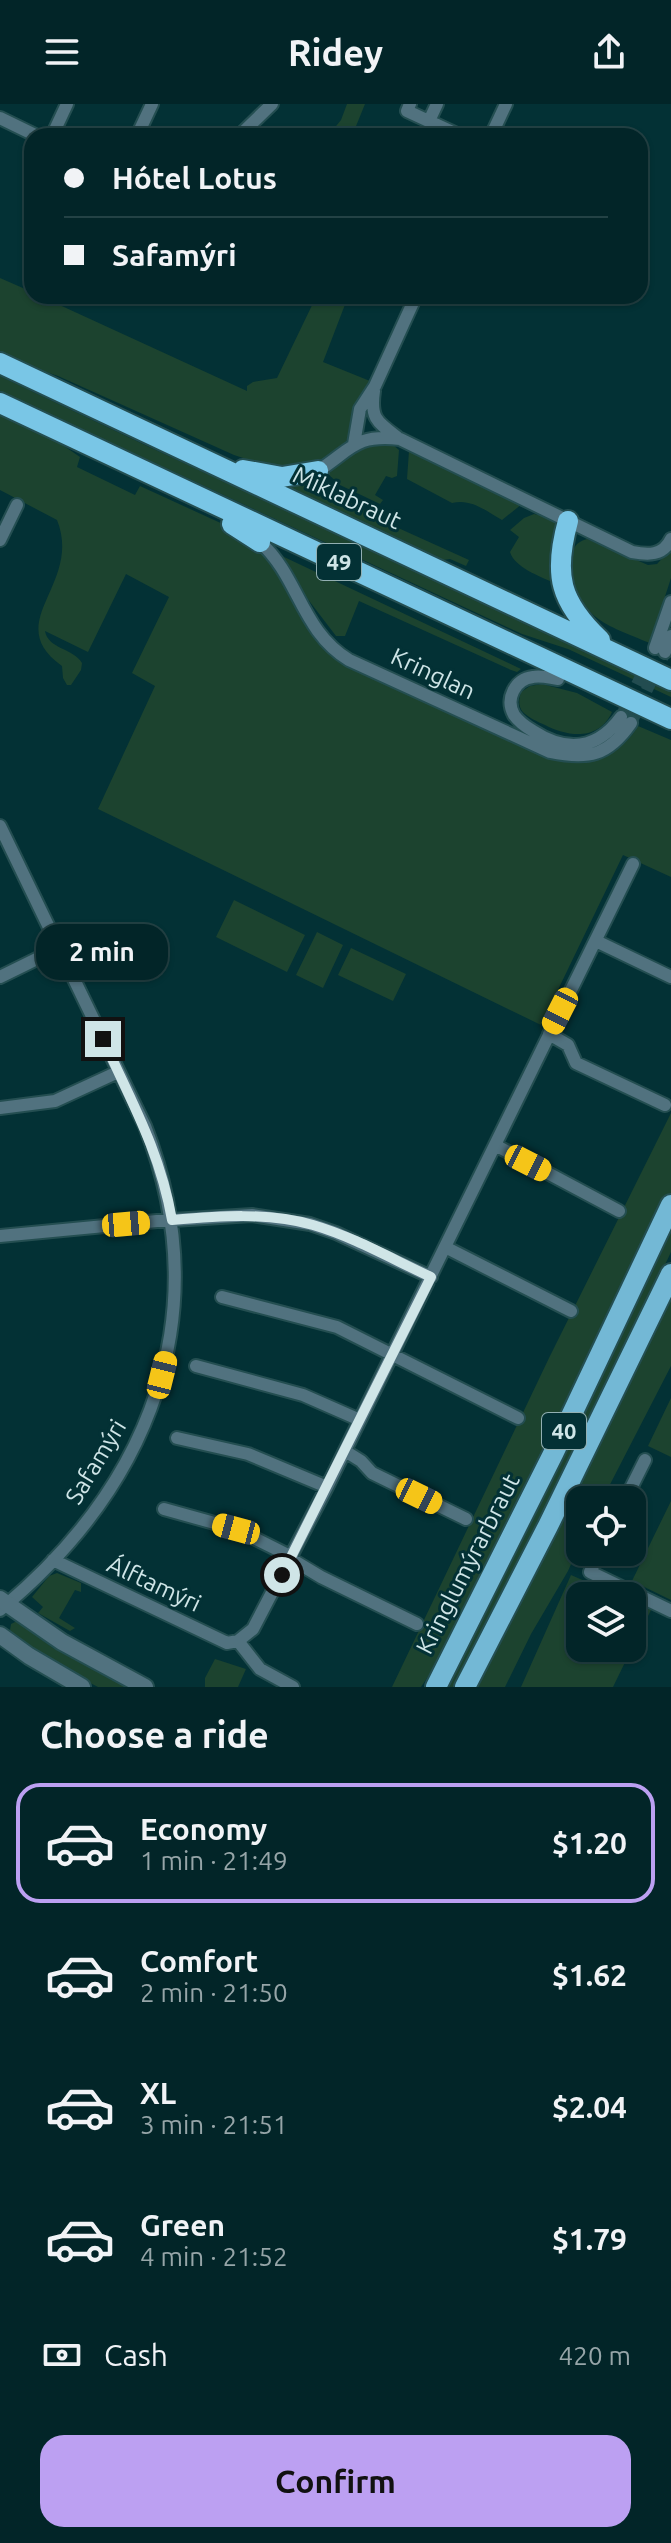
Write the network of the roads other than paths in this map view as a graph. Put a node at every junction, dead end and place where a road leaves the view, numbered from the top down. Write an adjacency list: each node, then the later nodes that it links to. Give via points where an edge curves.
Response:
1 (67, 104): 9 (street)
2 (152, 104): 10 (street)
3 (272, 104): 11 (street)
4 (410, 104): 8 (street, via 407,111)
5 (437, 104): 8 (street)
6 (506, 104): 13 (street)
7 (0, 118): 14 (street)
8 (429, 121): 12 (street)
9 (56, 128)
10 (141, 128)
11 (247, 128)
12 (444, 128)
13 (495, 128)
14 (24, 130)
15 (412, 304): 17 (street)
16 (0, 363): 22 (highway, Miklabraut / 49)
17 (375, 386): 20 (street, via 373,414); 21 (street, via 360,409)
18 (0, 403): 19 (highway, 49)
19 (61, 432): 28 (highway, via 97,461 242,528); 34 (highway, 49)
20 (400, 439): 21 (street, via 379,437); 25 (street)
21 (354, 444): 23 (street)
22 (216, 465): 23 (highway, via 282,477); 31 (highway, Miklabraut / 49)
23 (318, 471)
24 (17, 505): 27 (street)
25 (568, 521): 26 (street, via 632,552 660,552); 31 (highway, via 560,556 564,593 582,623)
26 (671, 539)
27 (0, 540)
28 (260, 542): 32 (street, Kringlan, via 317,631 349,660 550,752 594,754 620,738 626,720 604,737 580,745 557,743 520,723 511,698 521,680)
29 (671, 602): 30 (street, via 660,650)
30 (671, 636)
31 (615, 654): 33 (highway, Miklabraut / 49)
32 (558, 679): 34 (highway)
33 (671, 680)
34 (617, 693): 35 (highway, 49)
35 (671, 719)
36 (0, 826): 39 (street, Safamýri)
37 (633, 864): 38 (street)
38 (596, 941): 41 (street); 42 (street)
39 (59, 948): 40 (street); 43 (street, Safamýri)
40 (0, 977)
41 (671, 977)
42 (549, 1034): 44 (street, via 568,1045 576,1063); 46 (street)
43 (118, 1072): 45 (street, via 55,1101); 49 (street, Safamýri, via 156,1155)
44 (665, 1105)
45 (0, 1108)
46 (495, 1145): 48 (street); 51 (street)
47 (671, 1205): 78 (main road, Kringlumýrarbraut / 40)
48 (619, 1211)
49 (172, 1220): 50 (street); 53 (street, via 252,1215 310,1224); 68 (street, Safamýri, via 173,1323 149,1415 102,1501)
50 (0, 1236)
51 (445, 1247): 53 (street); 55 (street)
52 (671, 1274): 79 (main road, 40)
53 (431, 1277): 56 (street)
54 (222, 1297): 56 (street, via 337,1327)
55 (571, 1311)
56 (392, 1354): 58 (street); 59 (street)
57 (196, 1366): 59 (street, via 303,1395)
58 (518, 1418)
59 (360, 1420): 61 (street)
60 (177, 1438): 64 (street, via 248,1454)
61 (345, 1451): 64 (street); 66 (street, via 372,1473)
62 (645, 1460): 63 (street)
63 (632, 1486)
64 (327, 1487): 67 (street)
65 (164, 1509): 67 (street, via 236,1529)
66 (466, 1519)
67 (291, 1558): 72 (street); 74 (street, via 253,1629)
68 (53, 1560): 70 (street, Safamýri); 74 (street, Álftamýri, via 227,1643)
69 (593, 1566): 71 (street, via 590,1572)
70 (2, 1604): 76 (street)
71 (671, 1611)
72 (417, 1624)
73 (0, 1635): 75 (street)
74 (238, 1641): 77 (street, via 260,1669)
75 (82, 1687)
76 (145, 1687)
77 (293, 1687)
78 (436, 1687)
79 (465, 1687)

